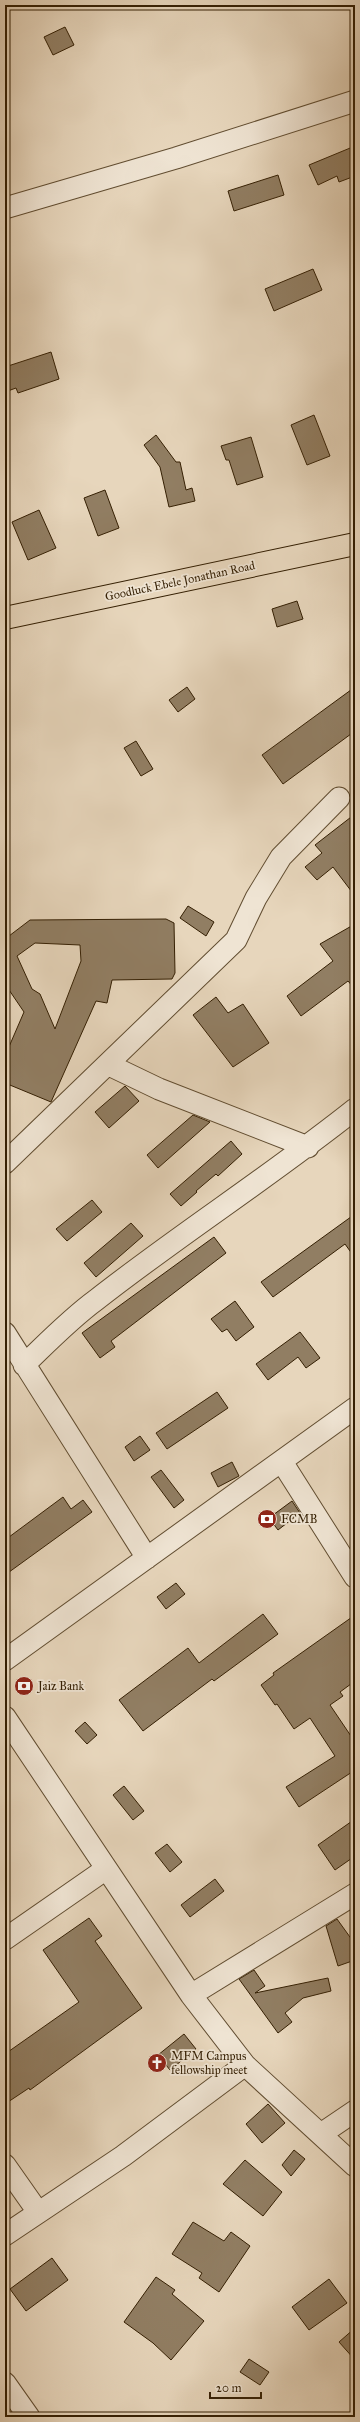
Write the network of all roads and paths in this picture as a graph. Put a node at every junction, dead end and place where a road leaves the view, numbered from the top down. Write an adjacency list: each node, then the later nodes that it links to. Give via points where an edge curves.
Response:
1 (355, 101): 2 (street, via 176,158)
2 (5, 208)
3 (355, 544): 4 (main road, Goodluck Ebele Jonathan Road)
4 (5, 618)
5 (339, 798): 6 (street, via 281,858 256,898 236,940)
6 (109, 1065): 8 (street, via 159,1089); 9 (street)
7 (355, 1109): 8 (street)
8 (308, 1147): 11 (street, via 201,1221 94,1301)
9 (5, 1163)
10 (5, 1332): 11 (street)
11 (24, 1365): 14 (street)
12 (355, 1408): 13 (street)
13 (282, 1462): 14 (street); 15 (street)
14 (147, 1558): 16 (street)
15 (355, 1577)
16 (5, 1660)
17 (5, 1717): 18 (street)
18 (106, 1869): 20 (street); 21 (street)
19 (355, 1894): 21 (street)
20 (5, 1940)
21 (191, 1995): 22 (street)
22 (244, 2065): 24 (street); 27 (street, via 123,2156)
23 (355, 2111): 24 (street)
24 (321, 2134): 26 (street)
25 (5, 2165): 27 (street)
26 (355, 2166)
27 (38, 2212): 28 (street)
28 (5, 2235)
29 (5, 2382): 30 (street)
30 (29, 2417)

